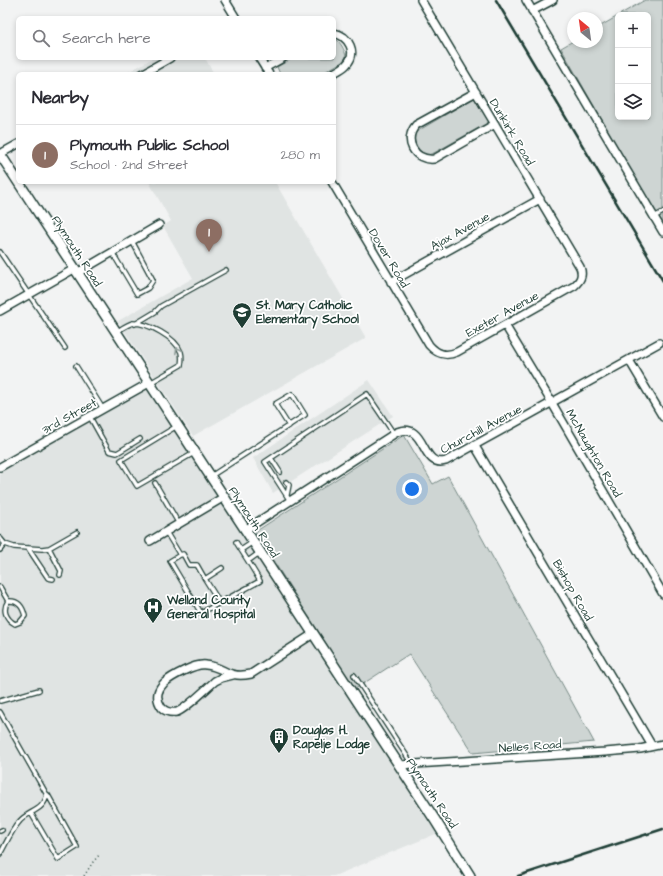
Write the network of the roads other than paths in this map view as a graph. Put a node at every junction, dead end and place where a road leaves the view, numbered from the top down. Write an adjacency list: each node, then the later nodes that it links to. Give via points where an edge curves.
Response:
1 (225, 0): 6 (street)
2 (422, 0): 14 (street, Dunkirk Road)
3 (526, 0): 5 (street)
4 (553, 0): 5 (street)
5 (532, 12): 23 (street)
6 (235, 16)
7 (336, 33): 13 (street, via 346,39 351,53 346,65)
8 (166, 60): 12 (street)
9 (260, 60): 11 (street)
10 (281, 60): 11 (street)
11 (267, 71)
12 (146, 72)
13 (335, 72)
14 (476, 92): 15 (street, Dunkirk Road); 15 (street, via 416,126 410,137 412,149 421,157 434,159)
15 (495, 124): 21 (street, Dunkirk Road)
16 (16, 145): 17 (street)
17 (0, 154): 18 (street, Plymouth Road)
18 (16, 179)
19 (19, 184): 30 (street, Plymouth Road)
20 (333, 184): 32 (street, Dover Road)
21 (540, 199): 31 (street, Dunkirk Road, via 580,267); 32 (street, Ajax Avenue)
22 (663, 212): 23 (lane)
23 (654, 217): 25 (street)
24 (159, 225): 26 (street)
25 (663, 232)
26 (131, 241): 28 (street); 28 (lane, via 153,280 148,288 137,294)
27 (0, 252): 33 (lane)
28 (112, 252): 30 (street)
29 (226, 270): 35 (lane, via 161,306)
30 (76, 271): 33 (street); 37 (street, Plymouth Road)
31 (582, 276): 36 (street, Exeter Avenue, via 574,286)
32 (391, 282): 39 (street, Dover Road)
33 (30, 294): 34 (street); 40 (lane)
34 (0, 311)
35 (135, 324): 37 (lane); 43 (lane, one-way to 35, via 181,364 182,358 175,343 160,331)
36 (505, 325): 39 (street, Exeter Avenue, via 451,354 438,353); 44 (street, McNaughton Road)
37 (115, 332): 43 (street, Plymouth Road)
38 (659, 343): 41 (street, Churchill Avenue)
39 (429, 344)
40 (65, 348)
41 (629, 360): 44 (street, Churchill Avenue); 47 (street)
42 (76, 366): 45 (lane)
43 (149, 383): 45 (street, 3rd Street); 48 (street, Plymouth Road)
44 (552, 403): 52 (street, Churchill Avenue); 83 (street, McNaughton Road)
45 (104, 410): 46 (street, 3rd Street)
46 (90, 418): 51 (lane, via 109,451 116,453); 55 (street, 3rd Street)
47 (663, 418)
48 (177, 426): 53 (street, Plymouth Road); 53 (lane, via 121,460 136,486)
49 (289, 426): 49 (lane, via 305,415 292,394 275,404); 57 (lane)
50 (394, 434): 52 (street, Churchill Avenue, via 403,430 412,431 430,457 440,462); 54 (lane, via 367,394); 61 (street, Churchill Avenue)
51 (140, 439)
52 (475, 446): 95 (street, Bishop Road)
53 (195, 453): 57 (street, Plymouth Road)
54 (271, 458): 56 (lane); 61 (lane, via 265,462)
55 (0, 467)
56 (280, 472)
57 (211, 477): 60 (street, Plymouth Road)
58 (155, 482): 62 (lane)
59 (286, 482): 61 (lane, via 289,485)
60 (224, 498): 62 (street); 63 (street, Plymouth Road)
61 (288, 498): 63 (street, Churchill Avenue)
62 (179, 524): 65 (street)
63 (245, 530): 69 (street, Plymouth Road)
64 (77, 532): 72 (lane)
65 (166, 532): 67 (street); 76 (lane)
66 (0, 538): 70 (lane)
67 (150, 541)
68 (236, 542): 74 (lane)
69 (253, 542): 74 (lane); 75 (street, Plymouth Road)
70 (5, 544): 71 (lane); 73 (lane)
71 (28, 548): 72 (lane); 80 (lane, via 48,578)
72 (49, 548): 79 (lane, via 62,571)
73 (0, 550)
74 (241, 550): 77 (lane)
75 (260, 553): 77 (lane); 88 (street, Plymouth Road)
76 (180, 555): 81 (lane, via 183,554 189,565 197,566); 85 (lane, via 170,561 201,614)
77 (248, 561): 85 (lane, via 260,581)
78 (222, 568): 81 (lane)
79 (60, 575)
80 (53, 579)
81 (205, 579): 85 (lane)
82 (0, 587): 84 (lane)
83 (663, 594)
84 (8, 601): 86 (lane); 86 (lane, via 18,603 23,609 24,619 12,623 7,617)
85 (220, 603)
86 (5, 606): 87 (lane)
87 (0, 609)
88 (313, 634): 89 (street, via 256,671 245,675); 97 (street, Plymouth Road)
89 (233, 675): 89 (street, via 203,664 196,666 162,685 158,695 160,704 169,712 178,711 215,681)
90 (354, 675): 96 (lane)
91 (39, 690): 92 (lane)
92 (0, 701)
93 (0, 712): 98 (lane)
94 (663, 744): 95 (street, Nelles Road)
95 (652, 746): 96 (street, Nelles Road, via 605,752)
96 (413, 764): 97 (street, Nelles Road)
97 (398, 765): 101 (street, Plymouth Road)
98 (47, 795): 99 (lane, via 45,803); 99 (lane, via 77,847 58,859)
99 (31, 813): 100 (lane, via 17,824)
100 (0, 854)
101 (470, 876)

